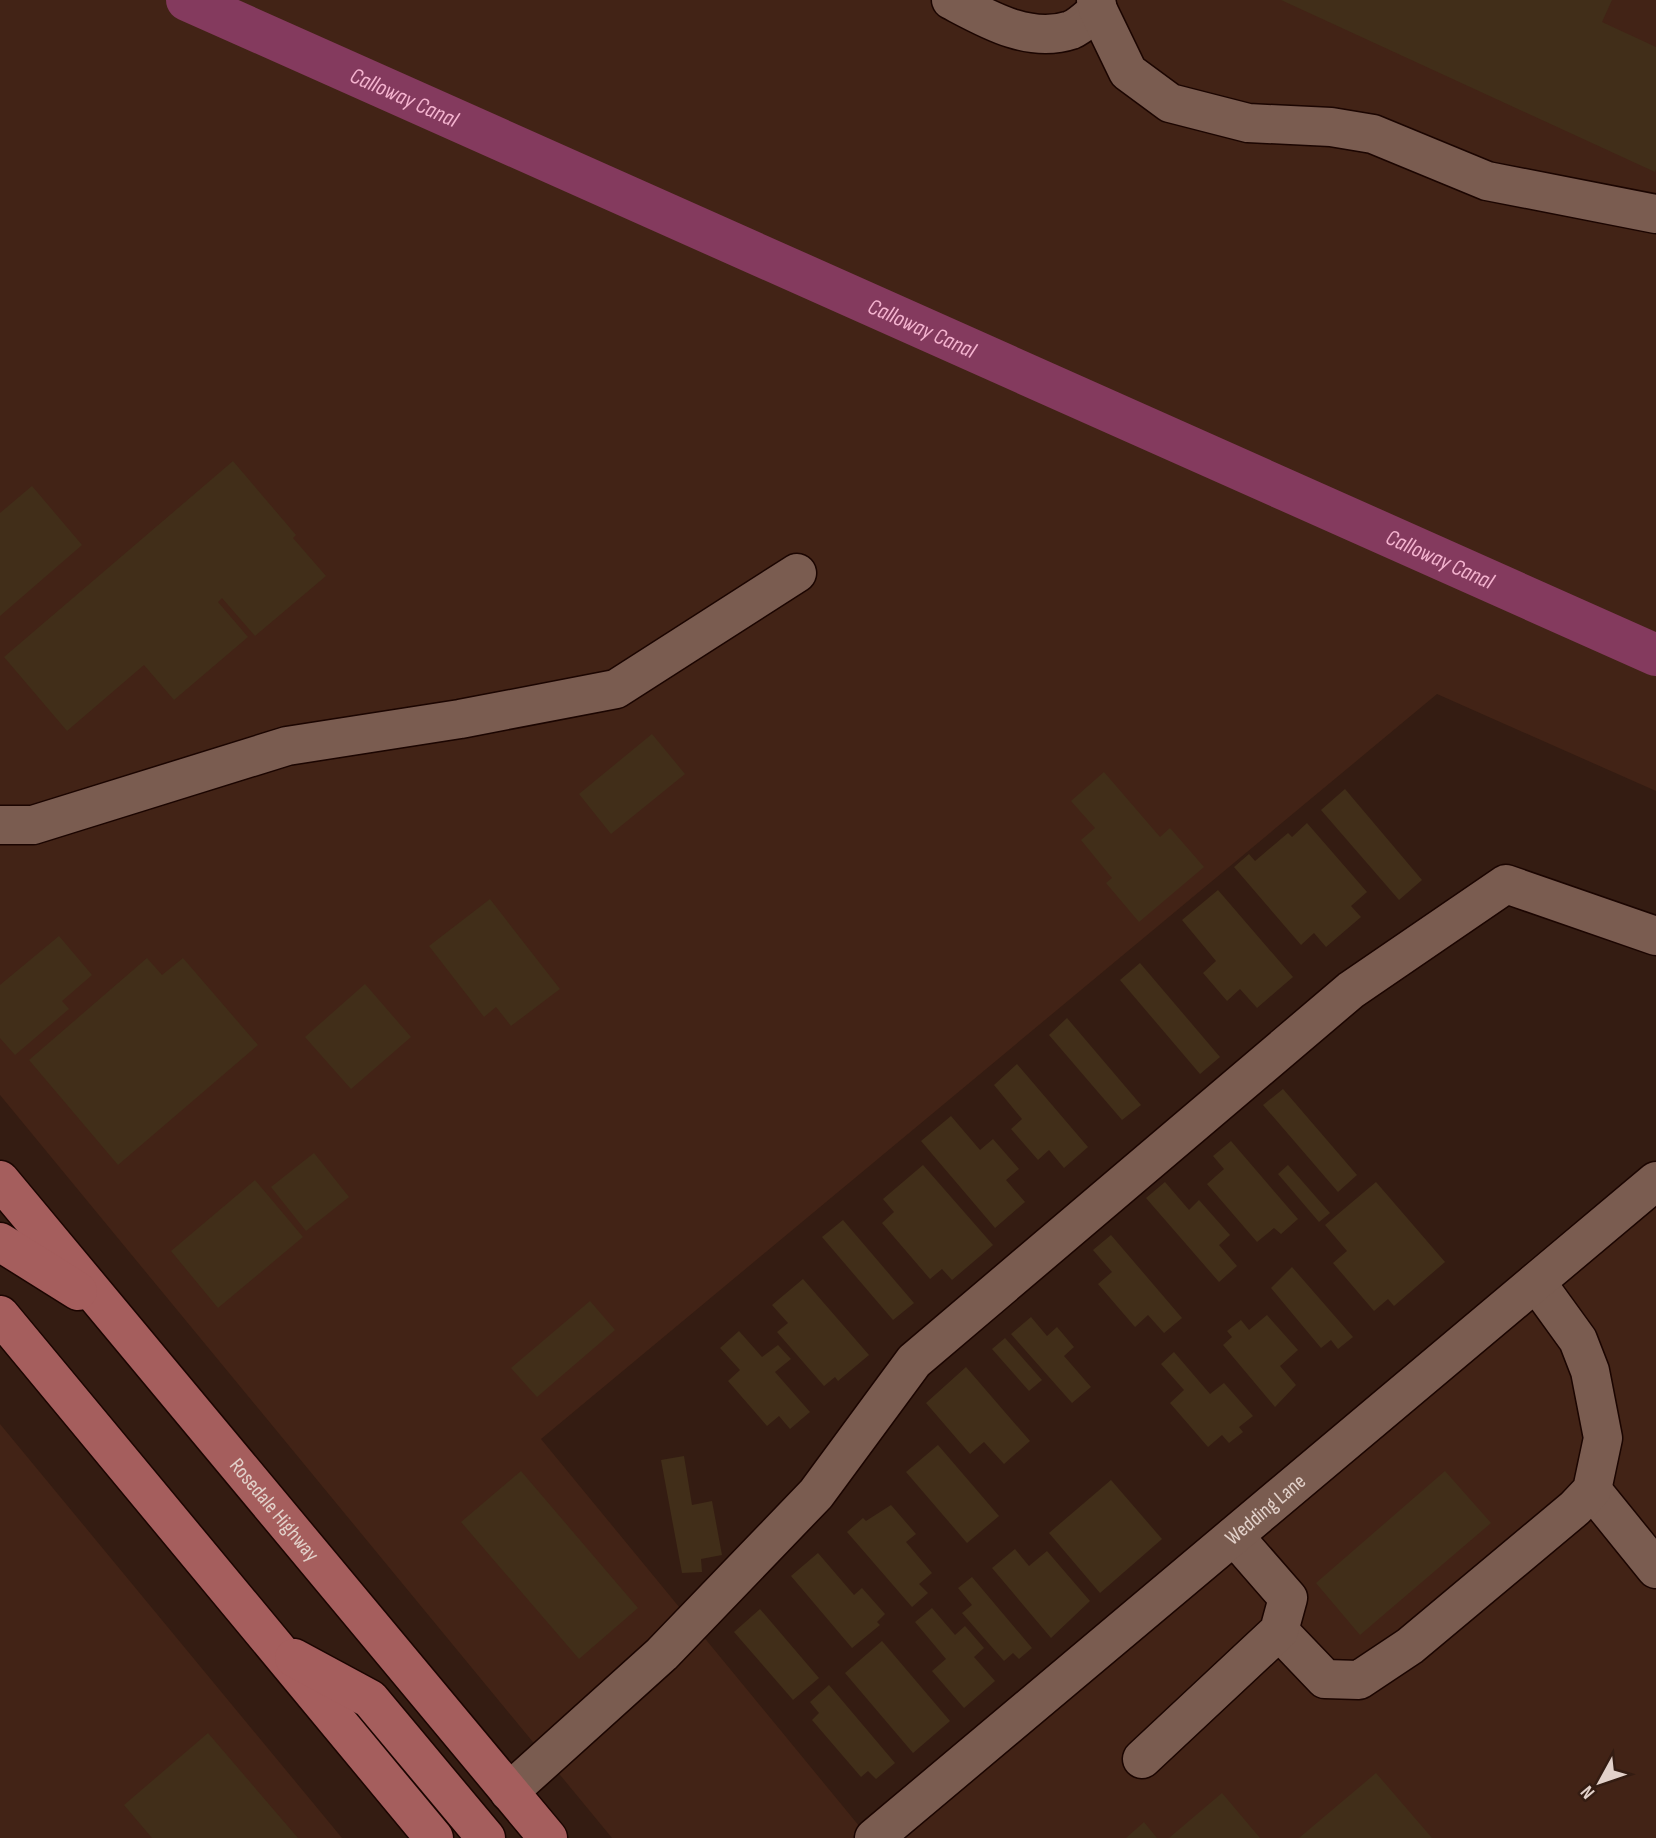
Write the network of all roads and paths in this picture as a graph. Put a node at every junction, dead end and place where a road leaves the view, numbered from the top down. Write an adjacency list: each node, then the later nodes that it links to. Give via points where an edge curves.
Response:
1 (951, 0): 2 (street, via 1000,26 1042,34 1073,29)
2 (1097, 5): 3 (street, via 1128,72 1170,103 1248,123 1373,134 1487,181)
3 (1656, 214)
4 (797, 573): 5 (street, via 616,689 287,746 33,825)
5 (0, 825)
6 (1656, 936): 19 (street, via 1506,884 1351,990 914,1361 816,1494 662,1654)
7 (0, 1180): 11 (main road, Rosedale Highway)
8 (1656, 1181): 10 (street, Wedding Lane)
9 (0, 1242): 11 (main road)
10 (1536, 1282): 13 (street, via 1578,1340 1590,1371 1603,1438); 14 (street, Wedding Lane)
11 (109, 1311): 19 (main road, Rosedale Highway)
12 (0, 1315): 17 (main road)
13 (1592, 1490): 15 (street); 16 (street, via 1410,1646 1359,1680 1325,1679)
14 (1234, 1536): 16 (street, via 1288,1598); 23 (street, Wedding Lane)
15 (1656, 1569)
16 (1279, 1631): 18 (street)
17 (277, 1648): 20 (main road); 21 (main road, via 370,1699)
18 (1142, 1759)
19 (509, 1792): 22 (main road, Rosedale Highway)
20 (434, 1838)
21 (486, 1838)
22 (548, 1838)
23 (874, 1838)

